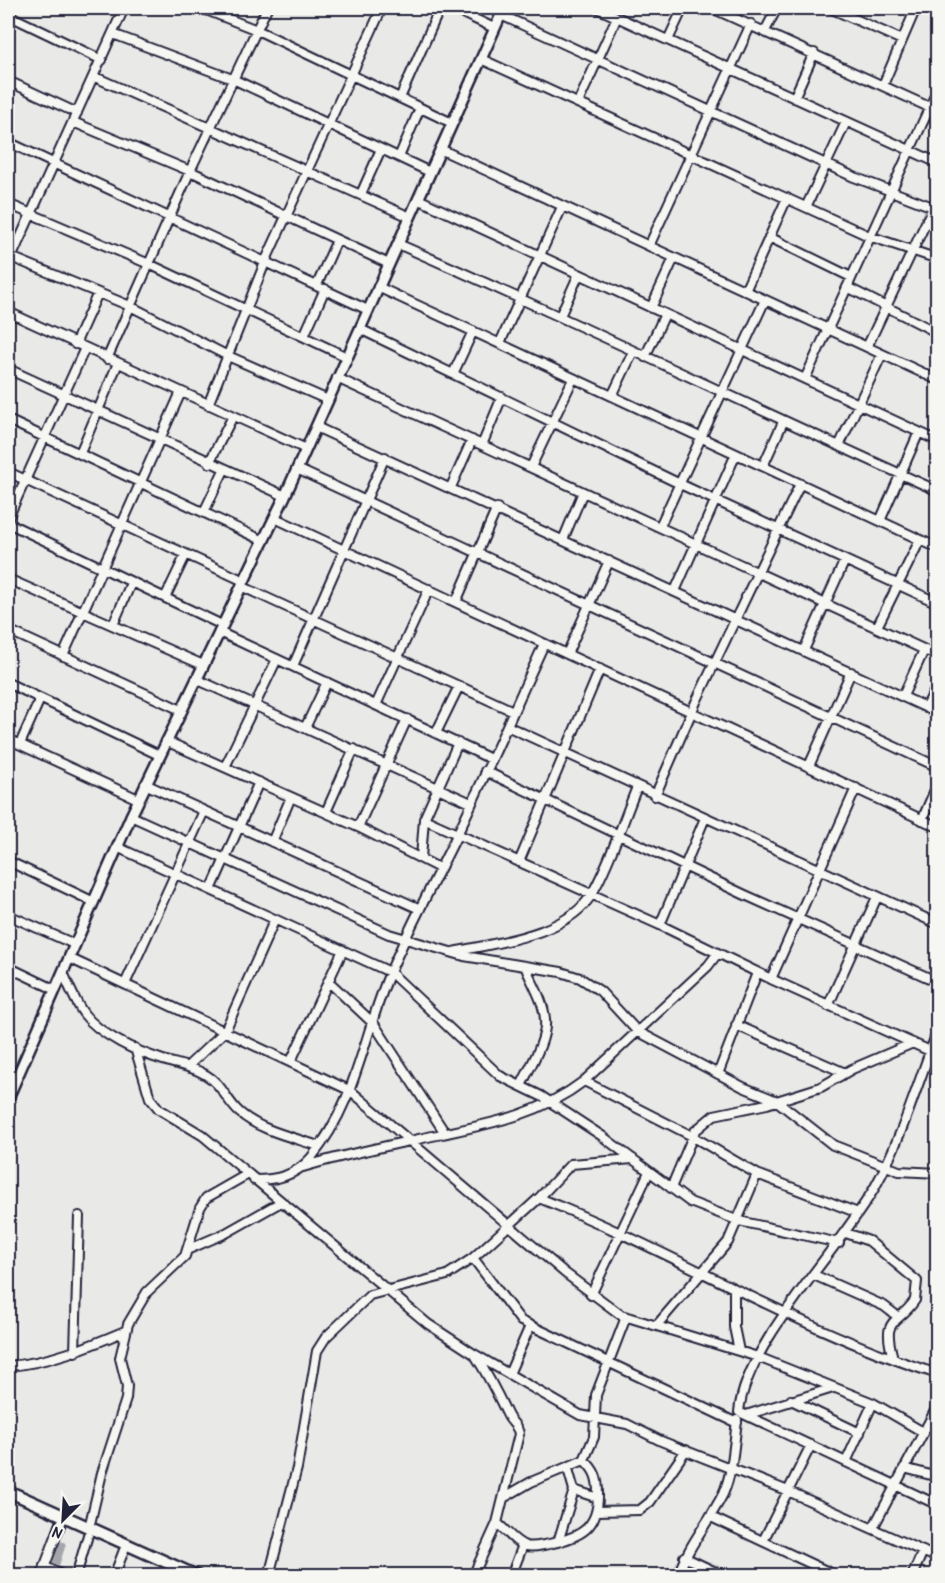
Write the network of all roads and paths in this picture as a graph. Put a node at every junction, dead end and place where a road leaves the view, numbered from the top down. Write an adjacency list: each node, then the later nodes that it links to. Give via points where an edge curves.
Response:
1 (124, 8): 20 (street)
2 (201, 8): 18 (street)
3 (267, 8): 18 (street)
4 (382, 8): 28 (street)
5 (440, 8): 34 (street)
6 (452, 8): 17 (street)
7 (597, 8): 15 (street)
8 (683, 8): 21 (street)
9 (715, 8): 16 (street)
10 (777, 8): 19 (street)
11 (830, 8): 22 (street)
12 (916, 8): 22 (street)
13 (502, 11): 17 (street); 26 (street)
14 (8, 15): 25 (street)
15 (617, 17): 21 (street); 26 (street)
16 (751, 24): 19 (street); 27 (street)
17 (494, 28): 24 (street)
18 (256, 30): 28 (street); 30 (street)
19 (765, 31): 23 (street)
20 (112, 34): 25 (street); 30 (street)
21 (668, 40): 27 (street)
22 (902, 40): 32 (street)
23 (814, 53): 32 (street); 35 (street)
24 (481, 58): 36 (street); 43 (street)
25 (102, 60): 29 (street)
26 (597, 60): 36 (street); 39 (street)
27 (732, 70): 35 (street); 39 (street)
28 (351, 75): 34 (street); 44 (street)
29 (95, 76): 40 (street); 45 (street)
30 (235, 80): 44 (street); 45 (street)
31 (8, 81): 40 (street)
32 (883, 85): 37 (street)
33 (938, 89): 37 (street)
34 (399, 98): 38 (street)
35 (794, 98): 42 (street)
36 (578, 103): 50 (street)
37 (929, 107): 49 (street)
38 (420, 108): 43 (street); 51 (street)
39 (712, 112): 50 (street); 53 (street)
40 (77, 113): 41 (street)
41 (73, 122): 52 (street); 56 (street)
42 (846, 122): 49 (street); 53 (street)
43 (452, 123): 47 (street)
44 (329, 124): 48 (street); 55 (street)
45 (212, 126): 55 (street); 56 (street)
46 (8, 142): 52 (street)
47 (440, 149): 57 (street); 64 (street)
48 (381, 150): 51 (street); 59 (street)
49 (909, 151): 54 (street); 58 (street)
50 (692, 156): 61 (street); 77 (street)
51 (399, 158): 57 (street)
52 (55, 164): 67 (street); 68 (street)
53 (826, 164): 58 (street); 65 (street)
54 (938, 164)
55 (308, 169): 59 (street); 69 (street)
56 (189, 171): 68 (street); 69 (street)
57 (430, 172): 62 (street)
58 (890, 189): 66 (street); 73 (street)
59 (361, 194): 70 (street)
60 (938, 197): 66 (street)
61 (787, 198): 65 (street); 74 (street)
62 (418, 199): 70 (street); 79 (street)
63 (8, 204): 67 (street)
64 (562, 207): 77 (street); 79 (street)
65 (806, 207): 73 (street)
66 (935, 208): 71 (street)
67 (32, 215): 80 (street); 84 (street)
68 (170, 216): 83 (street); 84 (street)
69 (286, 216): 75 (street); 83 (street)
70 (410, 217): 76 (street)
71 (927, 219): 72 (street); 78 (street)
72 (938, 223)
73 (869, 236): 78 (street); 88 (street)
74 (769, 237): 88 (street); 92 (street)
75 (337, 240): 85 (street); 90 (street)
76 (398, 244): 85 (street); 94 (street)
77 (650, 246): 81 (street)
78 (912, 251): 82 (street); 97 (street)
79 (539, 256): 87 (street); 94 (street)
80 (11, 257): 86 (street); 93 (street)
81 (674, 258): 92 (street); 98 (street)
82 (938, 259)
83 (266, 260): 90 (street); 99 (street)
84 (149, 264): 96 (street); 99 (street)
85 (389, 264): 91 (street)
86 (8, 265)
87 (579, 274): 98 (street); 103 (street)
88 (851, 277): 89 (street)
89 (847, 286): 97 (street); 105 (street)
90 (321, 287): 100 (street); 108 (street)
91 (378, 287): 100 (street); 106 (street)
92 (745, 291): 95 (street)
93 (98, 293): 96 (street); 110 (street)
94 (520, 297): 103 (street); 109 (street)
95 (765, 300): 105 (street); 113 (street)
96 (130, 306): 116 (street); 119 (street)
97 (886, 306): 107 (street); 111 (street)
98 (651, 308): 102 (street)
99 (247, 309): 108 (street); 116 (street)
100 (368, 310): 104 (street)
101 (8, 312): 110 (street)
102 (665, 314): 113 (street); 118 (street)
103 (560, 316): 114 (street)
104 (360, 329): 117 (street); 122 (street)
105 (827, 329): 111 (street); 125 (street)
106 (473, 331): 109 (street); 122 (street)
107 (938, 333)
108 (304, 336): 117 (street)
109 (500, 343): 124 (street)
110 (75, 344): 112 (street)
111 (867, 347): 115 (street)
112 (85, 348): 119 (street); 129 (street)
113 (742, 350): 125 (street); 128 (street)
114 (633, 351): 118 (street); 130 (street)
115 (882, 354): 126 (street); 133 (street)
116 (228, 356): 132 (street); 134 (street)
117 (347, 357): 123 (street)
118 (645, 357): 128 (street)
119 (107, 358): 120 (street)
120 (118, 363): 127 (street); 135 (street)
121 (8, 369): 129 (street)
122 (453, 374): 131 (street)
123 (337, 378): 132 (street); 145 (street)
124 (573, 379): 130 (street); 138 (street)
125 (805, 379): 133 (street)
126 (938, 380)
127 (181, 392): 134 (street); 144 (street)
128 (721, 394): 139 (street); 143 (street)
129 (64, 395): 135 (street); 142 (street)
130 (612, 396): 143 (street)
131 (502, 398): 138 (street); 147 (street)
132 (328, 400): 140 (street)
133 (859, 404): 141 (street); 148 (street)
134 (208, 405): 136 (street)
135 (98, 411): 144 (street); 150 (street)
136 (233, 416): 149 (street); 153 (street)
137 (8, 420): 142 (street)
138 (553, 422): 155 (street); 162 (street)
139 (783, 422): 148 (street); 154 (street)
140 (316, 427): 149 (street); 152 (street)
141 (919, 432): 146 (street); 159 (street)
142 (46, 437): 150 (street); 160 (street)
143 (700, 438): 151 (street); 162 (street)
144 (160, 439): 153 (street); 161 (street)
145 (472, 440): 147 (street); 164 (street)
146 (938, 441)
147 (482, 445): 155 (street)
148 (839, 446): 159 (street)
149 (306, 450): 156 (street)
150 (80, 453): 161 (street)
151 (736, 454): 154 (street); 169 (street)
152 (385, 457): 164 (street); 168 (street)
153 (209, 463): 157 (street)
154 (763, 466): 163 (street)
155 (531, 467): 166 (street)
156 (297, 469): 167 (street); 168 (street)
157 (224, 470): 167 (street); 171 (street)
158 (8, 472): 160 (street)
159 (901, 475): 165 (street); 174 (street)
160 (26, 480): 172 (street); 176 (street)
161 (141, 481): 171 (street); 176 (street)
162 (680, 484): 169 (street); 177 (street)
163 (800, 484): 174 (street); 178 (street)
164 (451, 487): 170 (street)
165 (938, 491)
166 (583, 492): 177 (street); 179 (street)
167 (285, 496): 173 (street)
168 (365, 500): 184 (street); 185 (street)
169 (715, 500): 178 (street); 182 (street)
170 (497, 508): 179 (street); 185 (street)
171 (204, 512): 181 (street)
172 (8, 518)
173 (275, 518): 181 (street); 184 (street)
174 (880, 521): 180 (street)
175 (8, 524): 189 (street)
176 (123, 524): 186 (street); 189 (street)
177 (660, 526): 182 (street)
178 (779, 529): 187 (street); 190 (street)
179 (563, 540): 188 (street)
180 (920, 540): 183 (street); 194 (street)
181 (264, 541): 193 (street)
182 (694, 543): 190 (street); 196 (street)
183 (938, 548)
184 (344, 549): 195 (street); 203 (street)
185 (478, 552): 198 (street); 201 (street)
186 (186, 554): 193 (street); 197 (street)
187 (845, 560): 194 (street); 199 (street)
188 (609, 561): 196 (street); 201 (street)
189 (104, 570): 192 (street); 202 (street)
190 (758, 573): 199 (street); 204 (street)
191 (8, 579): 202 (street)
192 (131, 583): 197 (street); 205 (street)
193 (242, 584): 203 (street); 207 (street)
194 (898, 585): 200 (street); 206 (street)
195 (429, 589): 198 (street); 214 (street)
196 (675, 591): 204 (street)
197 (165, 598): 207 (street)
198 (456, 602): 209 (street)
199 (824, 603): 206 (street); 210 (street)
200 (938, 603)
201 (589, 604): 212 (street); 217 (street)
202 (84, 612): 205 (street); 213 (street)
203 (313, 618): 214 (street); 219 (street)
204 (737, 620): 210 (street); 217 (street)
205 (113, 625): 218 (street)
206 (877, 627): 211 (street)
207 (221, 628): 216 (street); 218 (street)
208 (8, 630): 213 (street)
209 (544, 644): 212 (street); 233 (street)
210 (804, 650): 221 (street)
211 (924, 650): 215 (street); 227 (street)
212 (567, 654): 220 (street)
213 (63, 656): 232 (street)
214 (399, 656): 226 (street); 230 (street)
215 (938, 656)
216 (277, 659): 219 (street); 229 (street)
217 (716, 664): 234 (street); 236 (street)
218 (203, 665): 222 (street)
219 (292, 666): 223 (street)
220 (600, 669): 234 (street); 246 (street)
221 (851, 672): 227 (street); 236 (street)
222 (196, 679): 229 (street); 232 (street)
223 (327, 682): 230 (street); 239 (street)
224 (8, 683): 228 (street)
225 (938, 684): 231 (street)
226 (459, 686): 233 (street); 240 (street)
227 (903, 696): 231 (street)
228 (40, 699): 244 (street); 247 (street)
229 (256, 705): 239 (street); 250 (street)
230 (376, 705): 237 (street)
231 (926, 708): 235 (street)
232 (181, 710): 242 (street)
233 (513, 711): 238 (street)
234 (692, 712): 251 (street); 260 (street)
235 (938, 713)
236 (831, 716): 251 (street); 252 (street)
237 (407, 719): 240 (street); 249 (street)
238 (507, 726): 246 (street); 248 (street)
239 (305, 728): 245 (street)
240 (436, 733): 243 (street)
241 (8, 739): 244 (street)
242 (166, 741): 247 (street); 250 (street)
243 (458, 743): 248 (street); 258 (street)
244 (20, 744): 262 (street)
245 (354, 750): 249 (street); 266 (street)
246 (566, 753): 257 (street); 263 (street)
247 (159, 755): 256 (street)
248 (491, 759): 253 (street)
249 (386, 764): 258 (street); 272 (street)
250 (225, 766): 254 (street)
251 (809, 766): 259 (street)
252 (938, 766)
253 (485, 771): 263 (street); 264 (street)
254 (259, 782): 261 (street); 271 (street)
255 (938, 783): 270 (street)
256 (145, 784): 262 (street); 265 (street)
257 (637, 787): 260 (street); 274 (street)
258 (438, 788): 264 (street); 269 (street)
259 (856, 788): 270 (street); 285 (street)
260 (655, 796): 268 (street)
261 (291, 797): 266 (street); 276 (street)
262 (138, 799): 267 (street)
263 (546, 800): 274 (street); 282 (street)
264 (471, 803): 275 (street)
265 (204, 811): 271 (street); 277 (street)
266 (326, 812): 272 (street)
267 (130, 816): 277 (street); 278 (street)
268 (705, 818): 283 (street); 285 (street)
269 (424, 819): 275 (street); 279 (street)
270 (922, 820): 273 (street)
271 (238, 827): 276 (street); 280 (street)
272 (358, 827): 279 (street)
273 (938, 827)
274 (617, 834): 283 (street); 288 (street)
275 (457, 835): 282 (street); 284 (street)
276 (272, 842): 291 (street)
277 (189, 843): 280 (street); 286 (street)
278 (117, 847): 286 (street); 290 (street)
279 (421, 858): 284 (street)
280 (225, 860): 287 (street); 297 (street)
281 (8, 861): 290 (street)
282 (519, 862): 288 (street)
283 (685, 867): 294 (street); 296 (street)
284 (440, 868): 291 (street)
285 (820, 869): 289 (street); 294 (street)
286 (174, 874): 287 (street); 313 (street)
287 (211, 891): 293 (street)
288 (592, 894): 296 (street); 301 (street, via 545,930)
289 (877, 897): 295 (street); 299 (street)
290 (92, 901): 298 (street)
291 (420, 909): 297 (street)
292 (8, 915): 298 (street)
293 (275, 919): 300 (street); 318 (street)
294 (798, 920): 299 (street); 310 (street)
295 (938, 924)
296 (660, 925): 302 (street)
297 (406, 939): 301 (street); 307 (street)
298 (74, 944): 303 (street)
299 (855, 946): 312 (street); 315 (street)
300 (343, 950): 307 (street); 311 (street)
301 (452, 953): 304 (street)
302 (717, 954): 308 (street); 319 (street)
303 (69, 958): 306 (street); 313 (street)
304 (525, 966): 319 (street, via 572,974 590,983); 329 (street, via 546,1022)
305 (10, 968): 309 (street); 314 (street)
306 (63, 972): 314 (street); 322 (street, via 79,1007 91,1021)
307 (390, 972): 316 (street); 329 (street, via 490,1068)
308 (757, 973): 310 (street); 317 (street)
309 (8, 977)
310 (771, 980): 315 (street)
311 (328, 981): 316 (street); 324 (street)
312 (938, 982)
313 (125, 984): 318 (street)
314 (56, 990): 331 (street)
315 (828, 1006): 321 (street)
316 (374, 1024): 330 (street); 334 (street)
317 (736, 1025): 326 (street); 327 (street)
318 (225, 1030): 324 (street); 325 (street)
319 (637, 1030): 327 (street); 328 (street)
320 (938, 1030): 323 (street)
321 (913, 1043): 323 (street); 326 (street)
322 (135, 1048): 325 (street); 344 (street, via 154,1105 194,1128)
323 (930, 1051): 339 (street)
324 (291, 1061): 330 (street)
325 (188, 1066): 337 (street, via 216,1081 233,1106 253,1122)
326 (845, 1073): 332 (street, via 821,1087)
327 (718, 1074): 332 (street)
328 (584, 1082): 333 (street); 335 (street)
329 (521, 1086): 333 (street)
330 (351, 1091): 336 (street); 337 (street)
331 (8, 1098)
332 (777, 1101): 335 (street, via 714,1115); 339 (street, via 833,1145)
333 (551, 1103): 334 (street, via 501,1122); 338 (street)
334 (445, 1134): 336 (street)
335 (693, 1136): 343 (street); 345 (street)
336 (408, 1142): 340 (street); 351 (street)
337 (319, 1146): 340 (street)
338 (633, 1159): 341 (street); 346 (street, via 571,1164)
339 (885, 1167): 342 (street); 348 (street)
340 (300, 1168): 344 (street, via 278,1179)
341 (649, 1172): 345 (street); 352 (street)
342 (938, 1173)
343 (757, 1174): 348 (street); 350 (street)
344 (251, 1177): 347 (street); 355 (street, via 206,1198 195,1221)
345 (671, 1188): 350 (street, via 702,1208)
346 (539, 1198): 351 (street); 352 (street)
347 (281, 1202): 355 (street); 359 (street)
348 (858, 1213): 353 (street)
349 (79, 1215): 369 (street)
350 (739, 1221): 354 (street); 357 (street, via 728,1242)
351 (508, 1226): 356 (street); 361 (street)
352 (621, 1233): 357 (street); 361 (street)
353 (846, 1233): 354 (street); 364 (street, via 869,1241 917,1281 915,1300)
354 (838, 1243): 358 (street)
355 (189, 1249): 367 (street, via 147,1292)
356 (473, 1258): 359 (street, via 447,1275); 365 (street, via 516,1317)
357 (700, 1273): 360 (street); 366 (street)
358 (814, 1275): 362 (street); 364 (street, via 885,1306)
359 (385, 1289): 370 (street); 422 (street, via 367,1297 317,1351 297,1468)
360 (734, 1289): 362 (street); 368 (street, via 734,1327)
361 (591, 1295): 363 (street)
362 (787, 1313): 371 (street); 372 (street)
363 (626, 1317): 366 (street); 373 (street)
364 (897, 1317): 372 (street, via 889,1336)
365 (530, 1326): 373 (street); 375 (street)
366 (657, 1326): 368 (street)
367 (125, 1331): 369 (street); 407 (street, via 120,1358 126,1399)
368 (739, 1351): 371 (street)
369 (75, 1352): 374 (street)
370 (474, 1354): 375 (street); 398 (street, via 519,1430)
371 (758, 1357): 377 (street); 381 (street, via 745,1382)
372 (893, 1358): 376 (street)
373 (608, 1363): 382 (street, via 596,1395); 383 (street)
374 (8, 1366)
375 (508, 1374): 382 (street, via 574,1412)
376 (938, 1374)
377 (834, 1388): 378 (street); 379 (street)
378 (791, 1400): 381 (street); 384 (street)
379 (873, 1403): 384 (street); 385 (street)
380 (938, 1405): 385 (street)
381 (742, 1413): 383 (street); 386 (street)
382 (596, 1419): 387 (street, via 621,1422); 388 (street, via 594,1437)
383 (737, 1423): 390 (street)
384 (860, 1432): 389 (street)
385 (923, 1432): 391 (street)
386 (811, 1445): 389 (street); 397 (street)
387 (686, 1450): 390 (street); 402 (street, via 650,1502 640,1510)
388 (584, 1460): 392 (street); 400 (street, via 597,1476)
389 (846, 1462): 394 (street)
390 (730, 1467): 397 (street); 403 (street, via 726,1486)
391 (904, 1468): 393 (street); 394 (street)
392 (568, 1469): 395 (street); 398 (street, via 531,1482)
393 (938, 1477)
394 (894, 1484): 401 (street); 406 (street)
395 (574, 1490): 400 (street); 409 (street)
396 (8, 1491): 407 (main road)
397 (788, 1491): 406 (street); 408 (street)
398 (506, 1497): 405 (street)
399 (8, 1498): 404 (main road)
400 (598, 1498): 402 (street)
401 (938, 1505)
402 (597, 1511): 409 (street, via 594,1521 583,1532)
403 (711, 1516): 408 (street); 413 (street)
404 (61, 1523): 407 (main road); 415 (street)
405 (497, 1523): 410 (street); 423 (street)
406 (873, 1528): 412 (street)
407 (88, 1532): 411 (main road); 418 (street); 421 (main road)
408 (763, 1541): 427 (street)
409 (558, 1542): 410 (street)
410 (524, 1545): 424 (street)
411 (124, 1550): 419 (street); 420 (main road)
412 (923, 1551): 414 (street); 428 (street)
413 (684, 1557): 425 (street); 426 (street)
414 (938, 1557)
415 (44, 1566): 416 (street); 417 (street)
416 (40, 1575)
417 (64, 1575)
418 (76, 1575)
419 (114, 1575)
420 (180, 1575)
421 (197, 1575)
422 (269, 1575)
423 (473, 1575)
424 (511, 1575)
425 (678, 1575)
426 (724, 1575)
427 (837, 1575)
428 (912, 1575)

